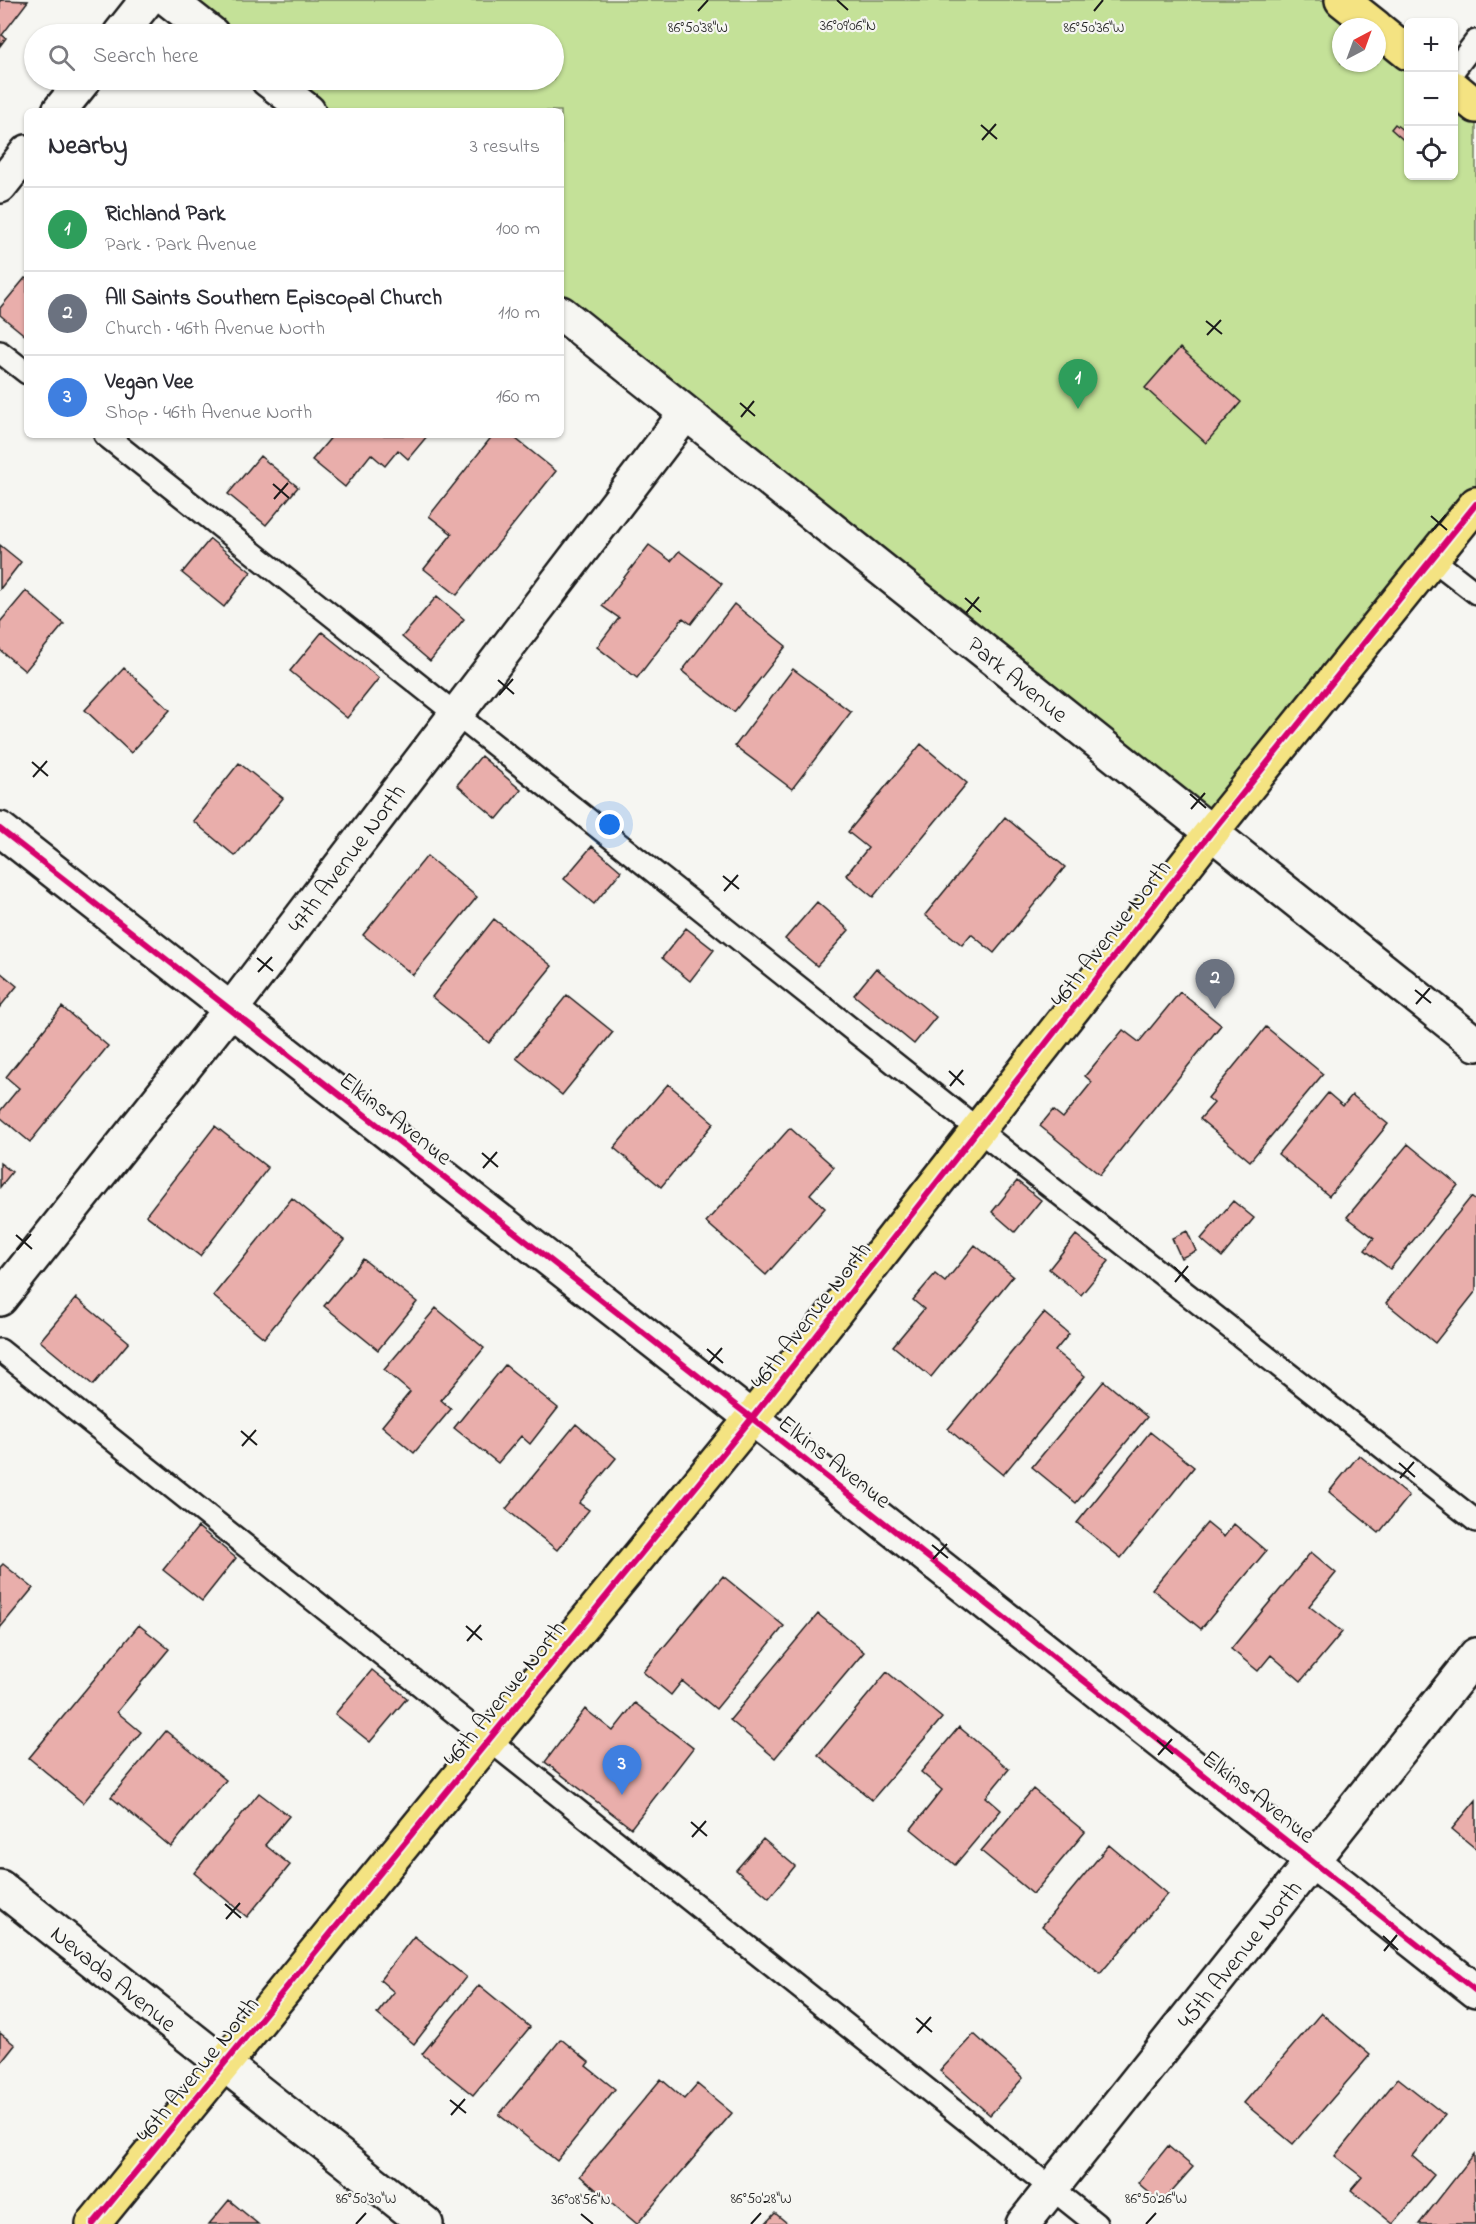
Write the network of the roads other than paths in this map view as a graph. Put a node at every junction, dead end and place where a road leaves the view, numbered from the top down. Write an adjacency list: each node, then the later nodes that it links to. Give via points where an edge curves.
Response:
1 (147, 0): 5 (street)
2 (169, 0): 6 (street)
3 (1342, 0): 4 (main road)
4 (1365, 18)
5 (128, 24)
6 (199, 24)
7 (1386, 35): 9 (main road)
8 (1476, 41): 10 (lane)
9 (1404, 50)
10 (1458, 65)
11 (76, 90): 15 (street)
12 (281, 90): 16 (street)
13 (1458, 91): 14 (main road)
14 (1476, 106)
15 (61, 108)
16 (304, 108)
17 (24, 156): 18 (street)
18 (0, 186)
19 (564, 315): 22 (street, Park Avenue)
20 (0, 352): 21 (lane)
21 (24, 371)
22 (686, 413): 27 (street, 47th Avenue North); 29 (street, Park Avenue)
23 (109, 438): 27 (lane)
24 (1476, 504): 25 (main road, 46th Avenue North)
25 (1431, 558): 26 (lane); 29 (main road, 46th Avenue North)
26 (1476, 593)
27 (457, 713): 30 (street, 47th Avenue North); 32 (lane)
28 (0, 829): 30 (street, Elkins Avenue)
29 (1210, 834): 31 (street, Park Avenue); 32 (main road, 46th Avenue North)
30 (230, 1011): 33 (street, 47th Avenue North); 35 (street, Elkins Avenue)
31 (1476, 1044)
32 (980, 1130): 35 (main road, 46th Avenue North); 36 (lane)
33 (0, 1299)
34 (0, 1350): 38 (lane)
35 (752, 1418): 38 (main road, 46th Avenue North); 39 (street, Elkins Avenue)
36 (1476, 1521)
37 (1476, 1655): 39 (street, 45th Avenue North)
38 (490, 1739): 42 (main road, 46th Avenue North); 43 (lane)
39 (1313, 1862): 41 (street, Elkins Avenue); 43 (street, 45th Avenue North)
40 (0, 1887): 42 (street, Nevada Avenue)
41 (1476, 1991)
42 (223, 2065): 44 (main road, 46th Avenue North); 45 (street, Nevada Avenue)
43 (1051, 2189): 46 (street, 45th Avenue North); 47 (lane)
44 (93, 2224)
45 (426, 2224)
46 (1023, 2224)
47 (1096, 2224)

